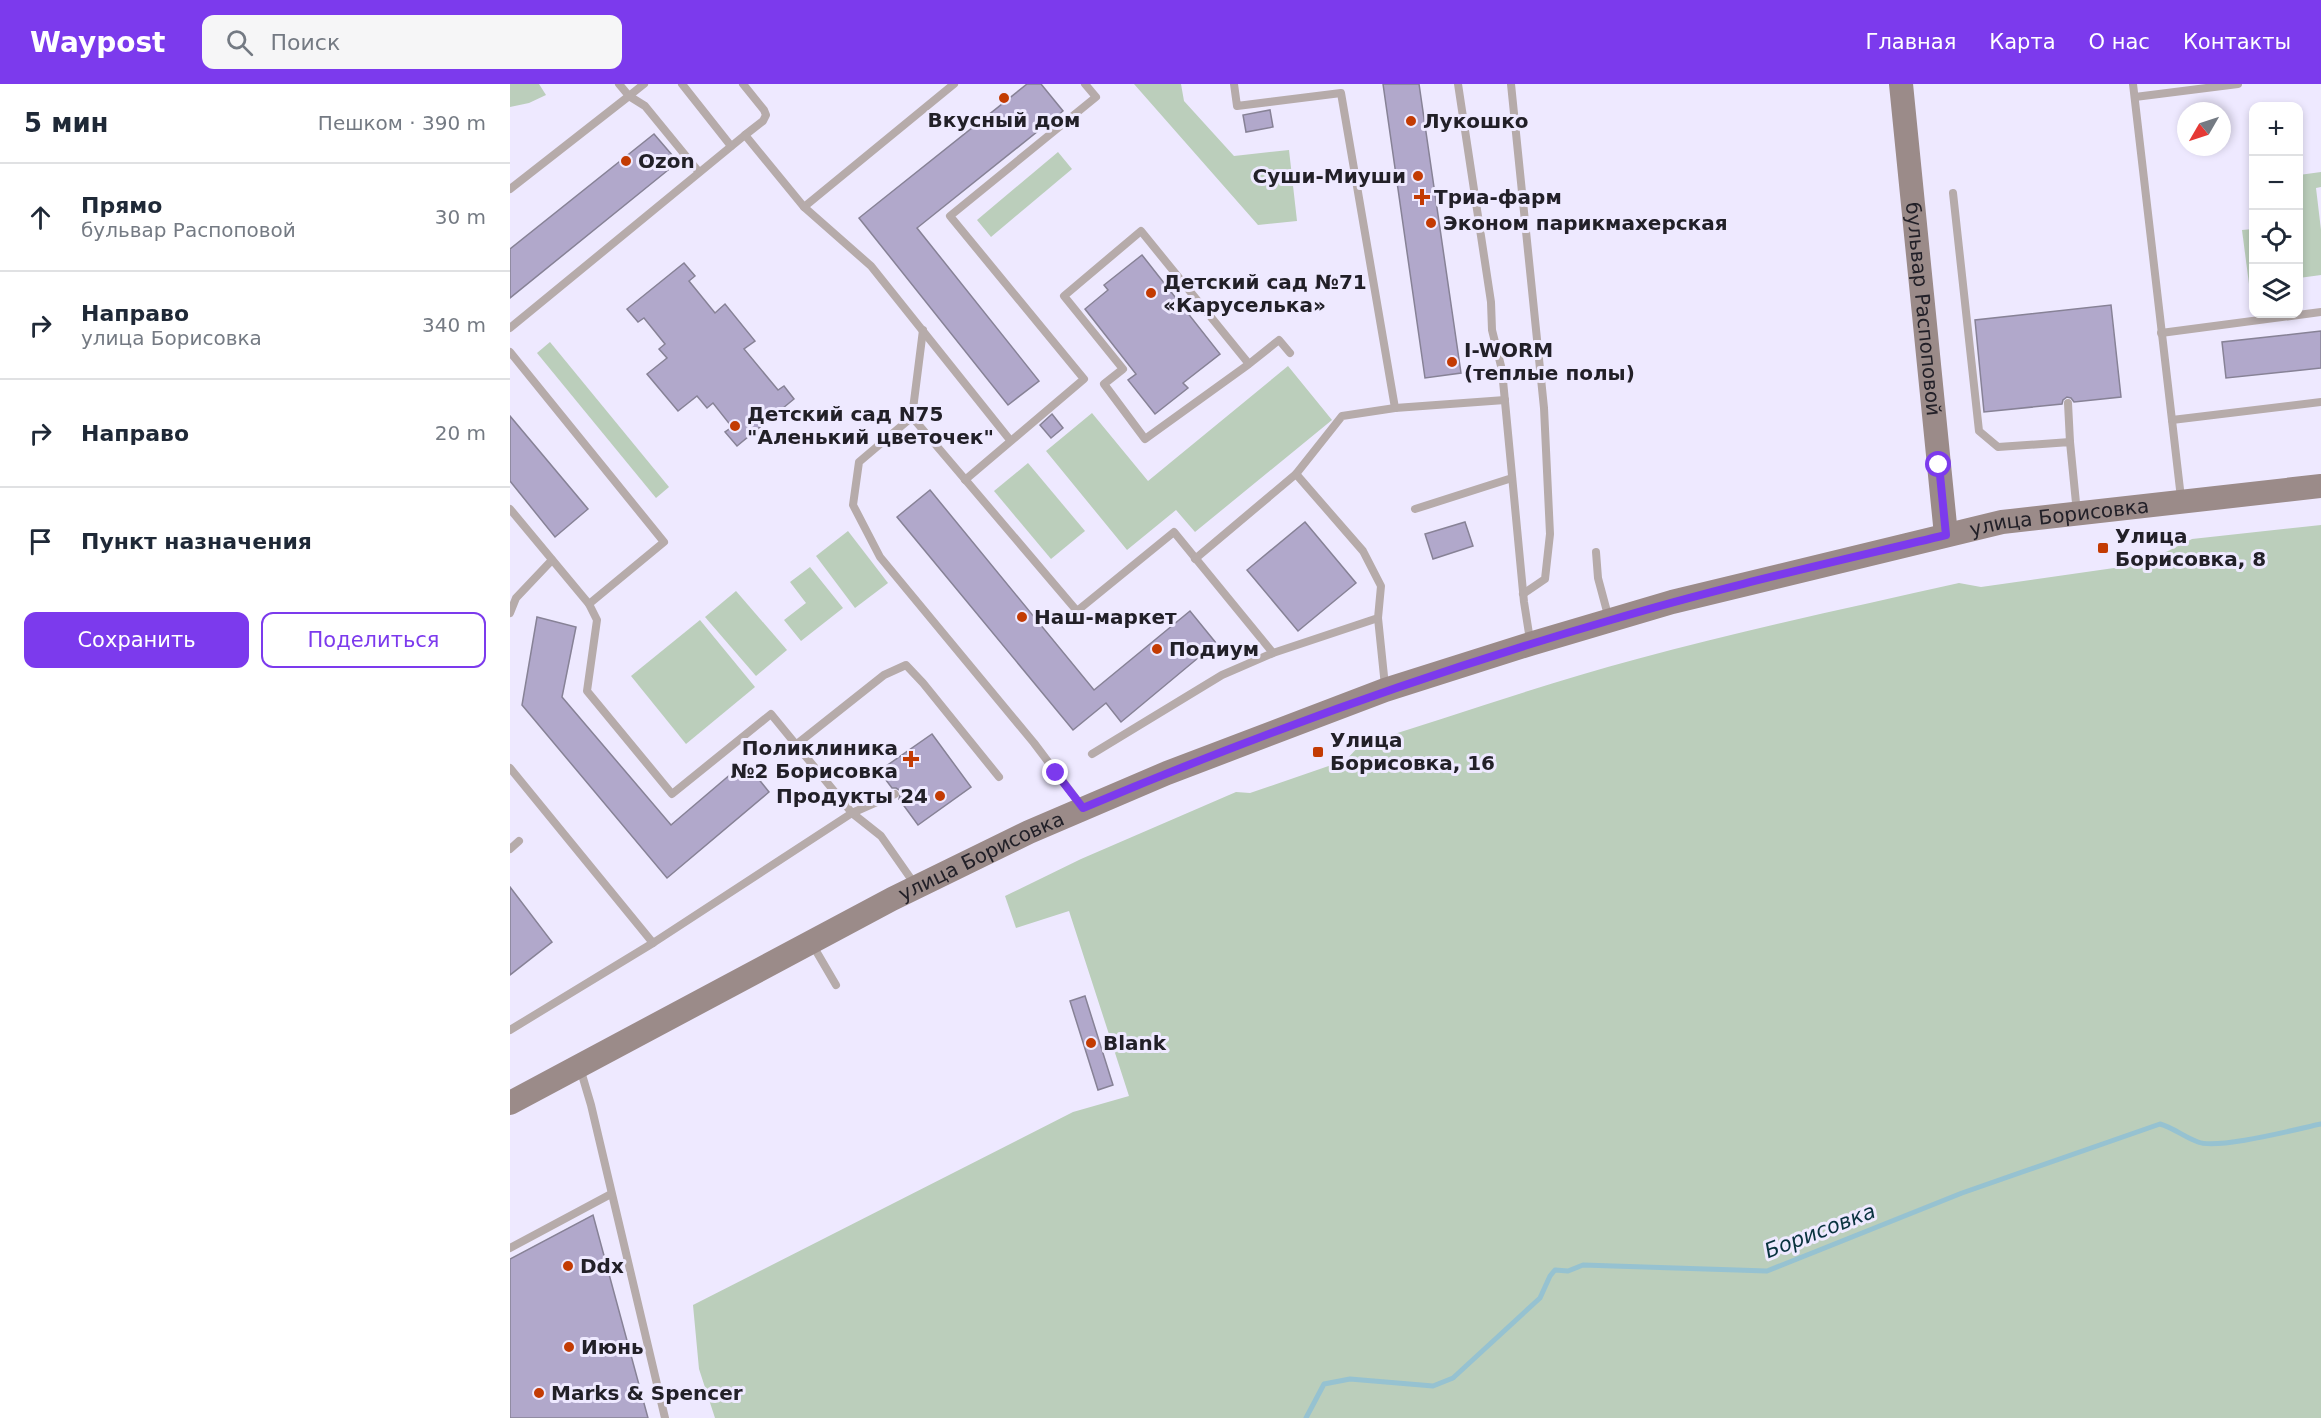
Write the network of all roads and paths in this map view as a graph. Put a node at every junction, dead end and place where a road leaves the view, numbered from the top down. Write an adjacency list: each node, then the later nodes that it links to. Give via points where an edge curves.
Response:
1 (620, 84): 13 (lane)
2 (644, 84): 13 (lane)
3 (682, 84): 16 (lane)
4 (743, 84): 15 (lane, via 766,115)
5 (954, 84): 20 (lane)
6 (1085, 84): 34 (lane, via 1096,97 950,216 1084,379)
7 (1234, 84): 31 (lane, via 1237,106 1341,93)
8 (1458, 84): 28 (lane)
9 (1511, 84): 48 (lane, via 1544,408 1550,534 1545,579)
10 (1901, 84): 44 (street, бульвар Распоповой)
11 (2133, 84): 14 (lane)
12 (2238, 84): 14 (lane)
13 (629, 96): 17 (lane, via 645,106); 18 (lane)
14 (2135, 97): 24 (lane)
15 (745, 135): 16 (lane); 20 (lane)
16 (732, 146): 17 (lane)
17 (699, 172): 22 (lane)
18 (510, 189)
19 (1953, 193): 35 (lane, via 1979,431 1998,447)
20 (804, 207): 23 (lane, via 871,266)
21 (2321, 312): 24 (lane)
22 (510, 328)
23 (923, 330): 32 (lane); 34 (lane)
24 (2161, 333): 33 (lane)
25 (510, 352): 49 (lane, via 664,542)
26 (1290, 353): 27 (lane, via 1278,340)
27 (1250, 364): 27 (lane, via 1145,439 1104,384 1124,369 1064,296 1141,231)
28 (1504, 400): 31 (lane); 37 (lane)
29 (2321, 402): 33 (lane)
30 (2068, 403): 35 (lane)
31 (1395, 408): 36 (lane, via 1342,416)
32 (912, 417): 38 (lane); 61 (lane, via 859,462 853,505 880,557)
33 (2172, 420): 40 (lane)
34 (1010, 440): 38 (lane)
35 (2070, 442): 43 (lane)
36 (1296, 474): 46 (lane); 51 (lane, via 1363,551 1381,586)
37 (1512, 478): 42 (lane); 48 (lane)
38 (965, 480): 46 (lane, via 1077,611 1174,532)
39 (2321, 486): 40 (street, улица Борисовка)
40 (2181, 502): 43 (street, улица Борисовка)
41 (510, 509): 47 (lane)
42 (1415, 509)
43 (2077, 513): 44 (street, улица Борисовка, via 2002,522)
44 (1946, 535): 52 (street, улица Борисовка)
45 (1596, 552): 52 (lane, via 1598,578)
46 (1196, 559): 54 (lane)
47 (552, 560): 49 (lane); 50 (lane, via 516,598)
48 (1523, 594): 53 (lane)
49 (589, 604): 56 (lane, via 597,620 587,691 672,794 771,714)
50 (510, 613)
51 (1378, 618): 54 (lane); 55 (lane)
52 (1610, 620): 53 (street, улица Борисовка)
53 (1530, 644): 55 (street, улица Борисовка)
54 (1273, 653): 57 (lane, via 1222,675)
55 (1385, 690): 61 (street, улица Борисовка)
56 (797, 744): 59 (lane, via 884,675 906,665); 62 (lane)
57 (1092, 754)
58 (510, 768): 67 (lane)
59 (999, 777)
60 (895, 794): 62 (lane)
61 (1083, 808): 65 (street, улица Борисовка)
62 (852, 813): 65 (lane, via 881,836); 67 (lane)
63 (519, 841): 64 (lane)
64 (510, 849)
65 (916, 887): 66 (street, улица Борисовка)
66 (811, 941): 68 (lane); 70 (street, улица Борисовка)
67 (653, 943): 69 (lane)
68 (836, 985)
69 (510, 1030)
70 (579, 1065): 71 (street, улица Борисовка); 72 (lane)
71 (510, 1102)
72 (611, 1194): 73 (lane); 74 (lane)
73 (510, 1248)
74 (665, 1418)

